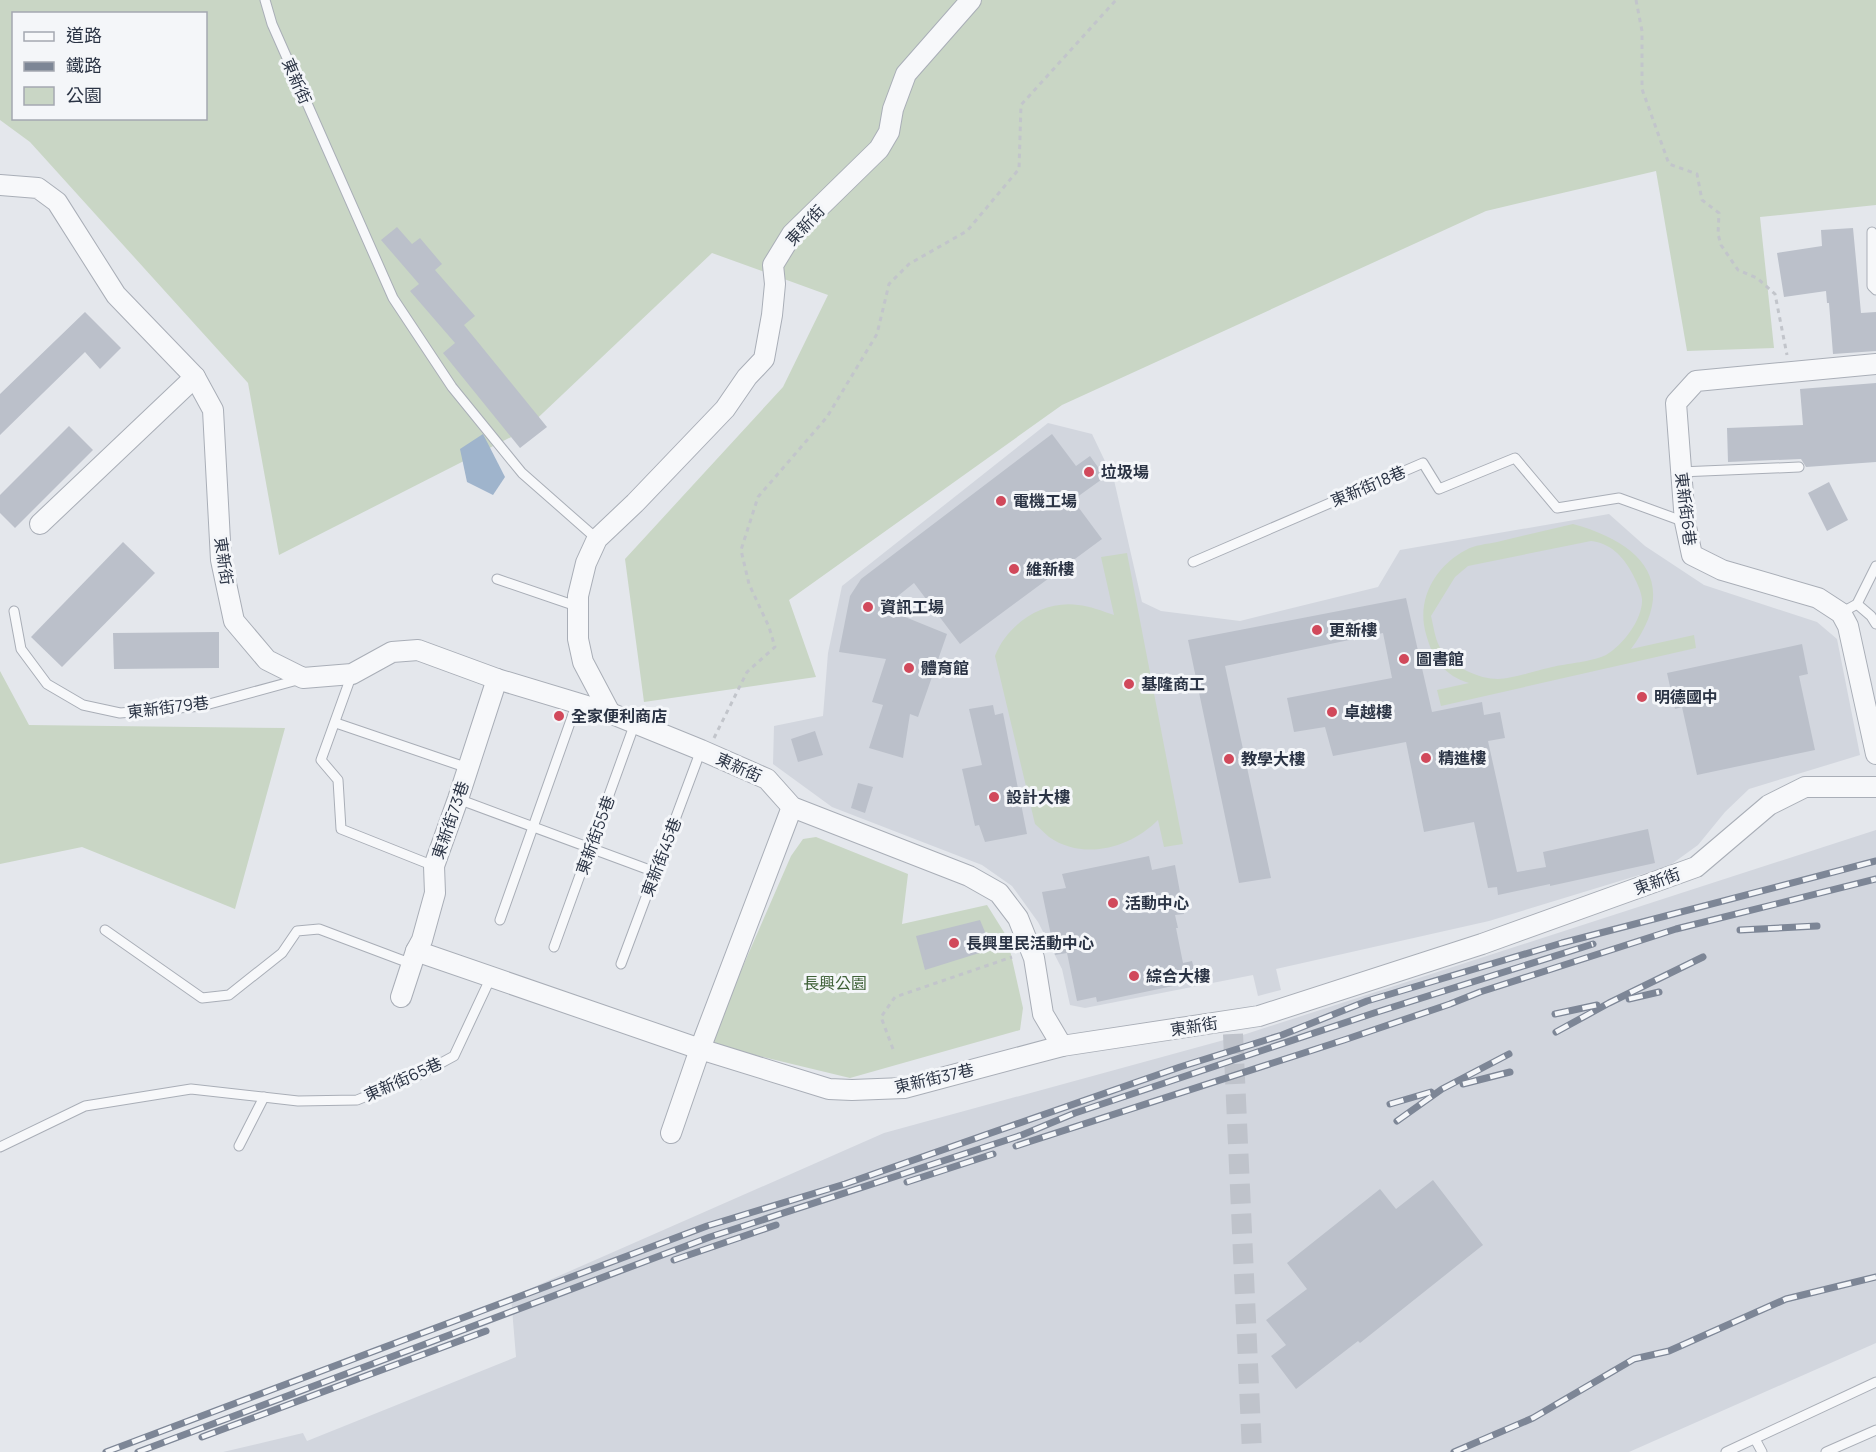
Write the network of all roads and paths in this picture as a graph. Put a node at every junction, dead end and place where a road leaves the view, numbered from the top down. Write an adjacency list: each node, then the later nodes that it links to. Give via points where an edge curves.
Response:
1 (265, 0): 15 (lane, 東新街, via 272,24 393,298 452,387 522,473)
2 (971, 0): 15 (street, 東新街, via 906,74 889,132 879,149 792,234 773,265 775,284 764,359 725,409)
3 (1116, 0): 30 (path, via 1021,105 1019,169 967,231 909,264 889,284 877,334 827,417 758,497 741,550 748,584 775,647 747,672)
4 (1636, 0): 9 (path, via 1642,31 1642,89 1669,164 1697,174 1701,200 1719,213 1721,245 1738,270 1757,278 1775,294)
5 (0, 185): 10 (street, 東新街, via 38,188 57,202 116,295)
6 (1872, 232): 7 (lane, via 1872,286)
7 (1876, 290)
8 (1876, 364): 9 (street, 東新街6巷)
9 (1790, 372): 12 (street, 東新街6巷, via 1696,381 1676,403)
10 (195, 377): 14 (street); 24 (street, 東新街, via 213,410 221,560 234,621 267,660)
11 (1798, 467): 12 (lane)
12 (1680, 472): 13 (street, 東新街6巷)
13 (1685, 522): 16 (lane, 東新街18巷, via 1619,498 1557,508 1515,458 1439,489 1423,463); 20 (street, 東新街6巷, via 1692,555 1722,570)
14 (40, 524)
15 (597, 539): 19 (street, 東新街, via 586,563)
16 (1193, 562)
17 (1876, 566): 20 (lane)
18 (497, 579): 19 (lane)
19 (579, 607): 27 (street, 東新街, via 578,639 584,662)
20 (1849, 608): 22 (lane, 東新街6巷, via 1871,616); 31 (street, via 1848,626)
21 (14, 610): 24 (lane, 東新街79巷, via 21,649 47,684 83,705 120,713 201,706)
22 (1876, 624)
23 (352, 674): 24 (street, 東新街); 25 (street, 東新街, via 392,652 418,650); 28 (lane)
24 (303, 678)
25 (497, 678): 26 (street, 東新街); 32 (street, 東新街73巷)
26 (577, 703): 27 (street, 東新街); 36 (lane)
27 (610, 713): 29 (street, 東新街)
28 (336, 723): 32 (lane); 38 (lane, via 321,760 338,780 341,829)
29 (635, 723): 30 (street, 東新街); 37 (lane, 東新街55巷)
30 (704, 751): 35 (street, 東新街, via 766,779); 39 (lane, 東新街45巷)
31 (1876, 754)
32 (468, 768): 34 (street, 東新街73巷)
33 (1876, 787): 48 (street, 東新街, via 1805,787 1769,805 1696,867 1482,944 1232,1027)
34 (458, 799): 36 (lane); 38 (street, 東新街73巷)
35 (792, 807): 48 (street, 東新街, via 969,876 999,893 1018,918 1034,958 1043,1014); 49 (street)
36 (533, 827): 37 (lane); 40 (lane)
37 (591, 847): 39 (lane); 42 (lane, 東新街55巷)
38 (434, 866): 43 (street, 東新街73巷, via 435,893)
39 (656, 872): 45 (lane, 東新街45巷)
40 (500, 920)
41 (105, 930): 43 (lane, via 202,998 229,995 282,953 297,932 319,929)
42 (554, 947)
43 (414, 957): 46 (street, 東新街37巷); 47 (street, 東新街73巷)
44 (1012, 957): 50 (path, via 895,997 881,1017)
45 (621, 964)
46 (491, 976): 49 (street, 東新街37巷); 51 (lane, 東新街65巷, via 454,1056 357,1100)
47 (401, 998)
48 (1062, 1046): 49 (street, 東新街37巷, via 904,1088 852,1090 829,1089)
49 (700, 1049): 52 (street)
50 (893, 1049)
51 (264, 1097): 53 (lane); 54 (lane, 東新街65巷, via 190,1089 85,1106)
52 (671, 1133)
53 (239, 1146)
54 (0, 1147)
55 (1876, 1382): 57 (lane)
56 (1876, 1430): 60 (lane)
57 (1755, 1438): 58 (lane); 59 (lane)
58 (1726, 1452)
59 (1762, 1452)
60 (1826, 1452)

